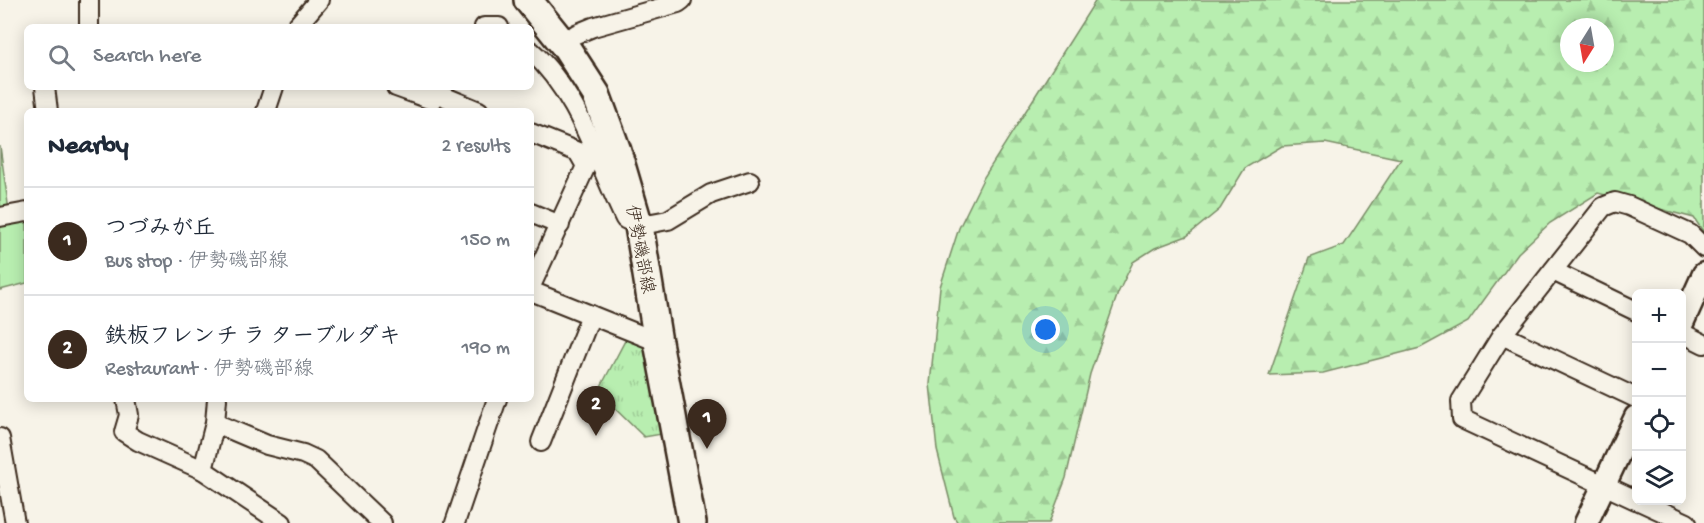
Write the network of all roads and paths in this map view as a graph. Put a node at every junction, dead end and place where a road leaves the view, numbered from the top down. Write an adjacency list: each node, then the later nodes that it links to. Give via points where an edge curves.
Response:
1 (89, 0): 6 (street)
2 (319, 0): 7 (street)
3 (528, 0): 22 (main road, 伊勢磯部線, via 565,46 596,94)
4 (550, 0): 8 (main road, 伊勢磯部線)
5 (682, 0): 8 (street)
6 (88, 24)
7 (299, 24)
8 (576, 34): 22 (main road, 伊勢磯部線, via 611,91 626,126 641,168)
9 (534, 54): 22 (street, via 545,63 590,137 625,219)
10 (45, 90): 14 (street)
11 (273, 90): 15 (street)
12 (406, 90): 13 (street)
13 (433, 98): 16 (street)
14 (48, 108)
15 (267, 108)
16 (468, 108)
17 (534, 133): 23 (street, via 578,152 586,166)
18 (750, 181): 22 (street, via 711,194 668,220)
19 (24, 213): 21 (street)
20 (534, 214): 23 (street)
21 (0, 217)
22 (646, 224): 34 (main road, 伊勢磯部線); 53 (main road, 伊勢磯部線, via 666,286)
23 (560, 225): 27 (street)
24 (1704, 248): 25 (street, via 1690,234 1615,202 1603,207)
25 (1553, 271): 29 (street); 32 (street)
26 (1704, 274): 30 (street)
27 (534, 280)
28 (534, 292): 31 (street)
29 (1632, 309)
30 (1686, 314)
31 (591, 315): 34 (street); 43 (street)
32 (1502, 335): 36 (street); 45 (street, via 1461,400 1462,419)
33 (1686, 335): 35 (street)
34 (658, 342): 52 (main road, 伊勢磯部線)
35 (1704, 344)
36 (1634, 397)
37 (127, 402): 44 (street, via 129,415 124,432)
38 (217, 402): 40 (street)
39 (496, 402): 51 (street)
40 (215, 423): 44 (street); 50 (street, via 316,460)
41 (1632, 426): 45 (street)
42 (0, 438): 48 (street)
43 (541, 442)
44 (202, 470): 49 (street)
45 (1604, 485): 46 (street); 54 (street)
46 (1632, 498)
47 (1648, 505): 55 (street)
48 (15, 523)
49 (282, 523)
50 (382, 523)
51 (455, 523)
52 (692, 523)
53 (708, 523)
54 (1586, 523)
55 (1687, 523)

